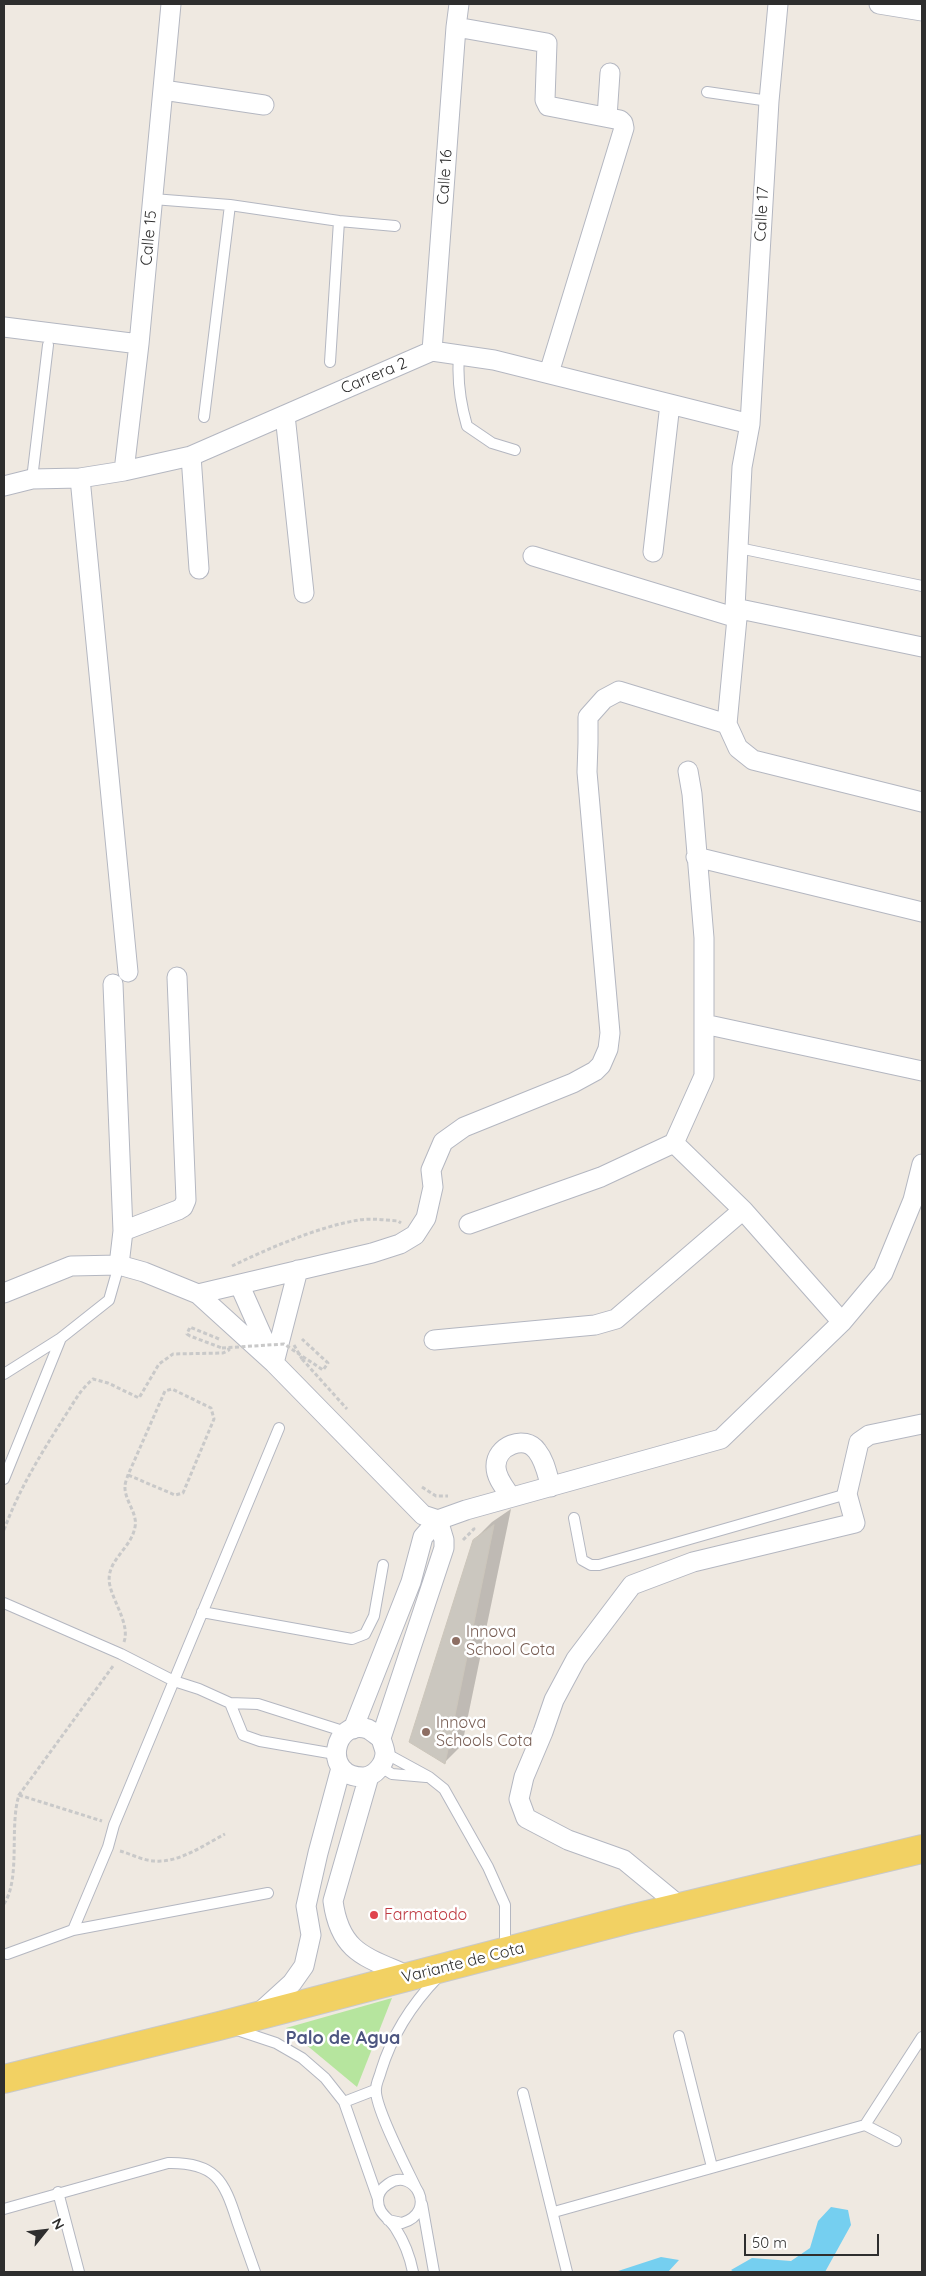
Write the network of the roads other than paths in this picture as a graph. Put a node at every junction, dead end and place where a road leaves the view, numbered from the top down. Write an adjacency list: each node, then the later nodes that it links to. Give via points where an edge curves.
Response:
1 (171, 4): 8 (street, Calle 15)
2 (459, 4): 6 (street, Calle 16)
3 (778, 4): 10 (street, Calle 17)
4 (879, 4): 5 (street)
5 (922, 11)
6 (456, 27): 12 (street, via 547,43 545,100 548,106); 20 (street, Calle 16)
7 (610, 73): 12 (street)
8 (163, 90): 11 (street); 13 (street, Calle 15)
9 (706, 92): 10 (lane)
10 (769, 101): 27 (street, Calle 17)
11 (264, 105)
12 (607, 117): 23 (street, via 620,120 624,128)
13 (153, 199): 14 (lane); 18 (street, Calle 15)
14 (230, 205): 15 (lane); 26 (lane)
15 (339, 221): 16 (lane); 22 (lane)
16 (395, 226)
17 (4, 327): 18 (street)
18 (139, 344): 30 (street, Calle 15)
19 (48, 345): 32 (lane)
20 (432, 351): 21 (street); 25 (street, Carrera 2)
21 (459, 356): 23 (street, via 494,360); 28 (lane, via 459,400 467,426 492,443)
22 (330, 362)
23 (549, 373): 24 (street)
24 (670, 404): 27 (street); 35 (street)
25 (285, 414): 29 (street, Carrera 2); 39 (street)
26 (204, 416)
27 (750, 424): 34 (street, Calle 17, via 742,467)
28 (515, 450)
29 (191, 456): 30 (street, Carrera 2); 37 (street)
30 (124, 471): 31 (street, Carrera 2)
31 (80, 478): 32 (street, Carrera 2); 47 (street)
32 (32, 479): 33 (street, Carrera 2)
33 (4, 486)
34 (739, 548): 38 (lane); 40 (street, Calle 17)
35 (653, 552)
36 (533, 556): 40 (street)
37 (199, 570)
38 (922, 586)
39 (304, 593)
40 (736, 613): 41 (street); 42 (street, Calle 17)
41 (922, 647)
42 (727, 724): 44 (street, via 738,748 753,760); 58 (street, via 619,691 604,699 588,717 587,772 610,1033 602,1065 573,1083 464,1127 443,1142 431,1170 433,1187 426,1218 415,1235 400,1244 372,1253)
43 (688, 771): 45 (street)
44 (922, 802)
45 (696, 857): 46 (street); 50 (street, via 704,938)
46 (922, 912)
47 (128, 972)
48 (177, 977): 56 (street, via 186,1200 184,1207 178,1210)
49 (113, 984): 56 (street)
50 (704, 1024): 51 (street); 52 (street, via 704,1076)
51 (922, 1071)
52 (674, 1143): 54 (street); 55 (street, via 601,1177)
53 (922, 1164): 62 (street, via 913,1200 883,1273)
54 (743, 1210): 62 (street); 64 (street, via 616,1319 595,1324)
55 (469, 1224)
56 (123, 1231): 57 (street)
57 (119, 1265): 60 (street, via 71,1266); 61 (street); 63 (lane, via 110,1300)
58 (298, 1270): 59 (street); 65 (street)
59 (240, 1286): 61 (street); 65 (street)
60 (4, 1292)
61 (198, 1294): 65 (street)
62 (842, 1322): 70 (street, via 721,1439)
63 (61, 1338): 66 (lane); 69 (lane)
64 (434, 1340)
65 (274, 1363): 74 (street, via 423,1515)
66 (4, 1374)
67 (922, 1424): 71 (street, via 869,1435 860,1442)
68 (279, 1428): 77 (lane)
69 (4, 1479)
70 (551, 1487): 72 (street); 72 (street, via 536,1448 524,1443 510,1444 500,1453 495,1466)
71 (848, 1494): 73 (lane, via 599,1565 582,1560); 86 (street, via 855,1523 693,1562 632,1585 576,1659 554,1700 524,1776 519,1799 526,1818 568,1840 624,1860)
72 (511, 1497): 74 (street)
73 (574, 1518)
74 (438, 1520): 80 (street, via 423,1538 411,1582); 81 (street, via 444,1548)
75 (383, 1565): 77 (lane, via 374,1616 365,1634 352,1639)
76 (4, 1602): 78 (lane)
77 (202, 1612): 78 (lane)
78 (174, 1681): 79 (lane); 87 (lane)
79 (230, 1703): 80 (lane, via 258,1704); 82 (lane, via 243,1735)
80 (350, 1730): 81 (street, via 368,1729); 82 (street, via 338,1742)
81 (379, 1759): 82 (street, via 354,1777); 83 (lane); 83 (lane, via 392,1774); 91 (street, via 333,1901 336,1921 344,1939 363,1956)
82 (338, 1761): 92 (street, via 306,1906 311,1935 304,1966 292,1983)
83 (429, 1777): 88 (lane, via 444,1789 497,1885 505,1905)
84 (922, 1849): 86 (main road, Variante de Cota)
85 (268, 1893): 87 (lane)
86 (681, 1907): 88 (main road, Variante de Cota)
87 (73, 1930): 89 (lane)
88 (505, 1952): 90 (main road, Variante de Cota)
89 (7, 1954)
90 (447, 1967): 91 (main road, Variante de Cota); 97 (lane, via 422,1993 402,2023 386,2056)
91 (408, 1976): 92 (main road, Variante de Cota)
92 (255, 2016): 93 (main road, Variante de Cota)
93 (219, 2026): 96 (main road, Variante de Cota); 99 (lane, via 248,2032 302,2058 325,2078)
94 (679, 2036): 102 (lane)
95 (922, 2037): 100 (lane)
96 (4, 2079)
97 (375, 2090): 99 (lane); 104 (lane, via 384,2119)
98 (523, 2093): 107 (lane)
99 (344, 2102): 105 (lane)
100 (866, 2125): 101 (lane); 102 (lane)
101 (896, 2141)
102 (712, 2167): 107 (lane)
103 (58, 2192): 106 (lane); 109 (lane); 110 (lane, via 168,2163 187,2163 205,2169 227,2190)
104 (418, 2192): 105 (lane, via 404,2180 396,2180 384,2187); 108 (lane, via 419,2211 409,2221); 112 (lane)
105 (378, 2199): 108 (lane, via 382,2215)
106 (4, 2209)
107 (554, 2212): 113 (lane)
108 (388, 2220): 111 (lane, via 395,2226)
109 (79, 2272)
110 (255, 2272)
111 (414, 2272)
112 (434, 2272)
113 (567, 2272)

